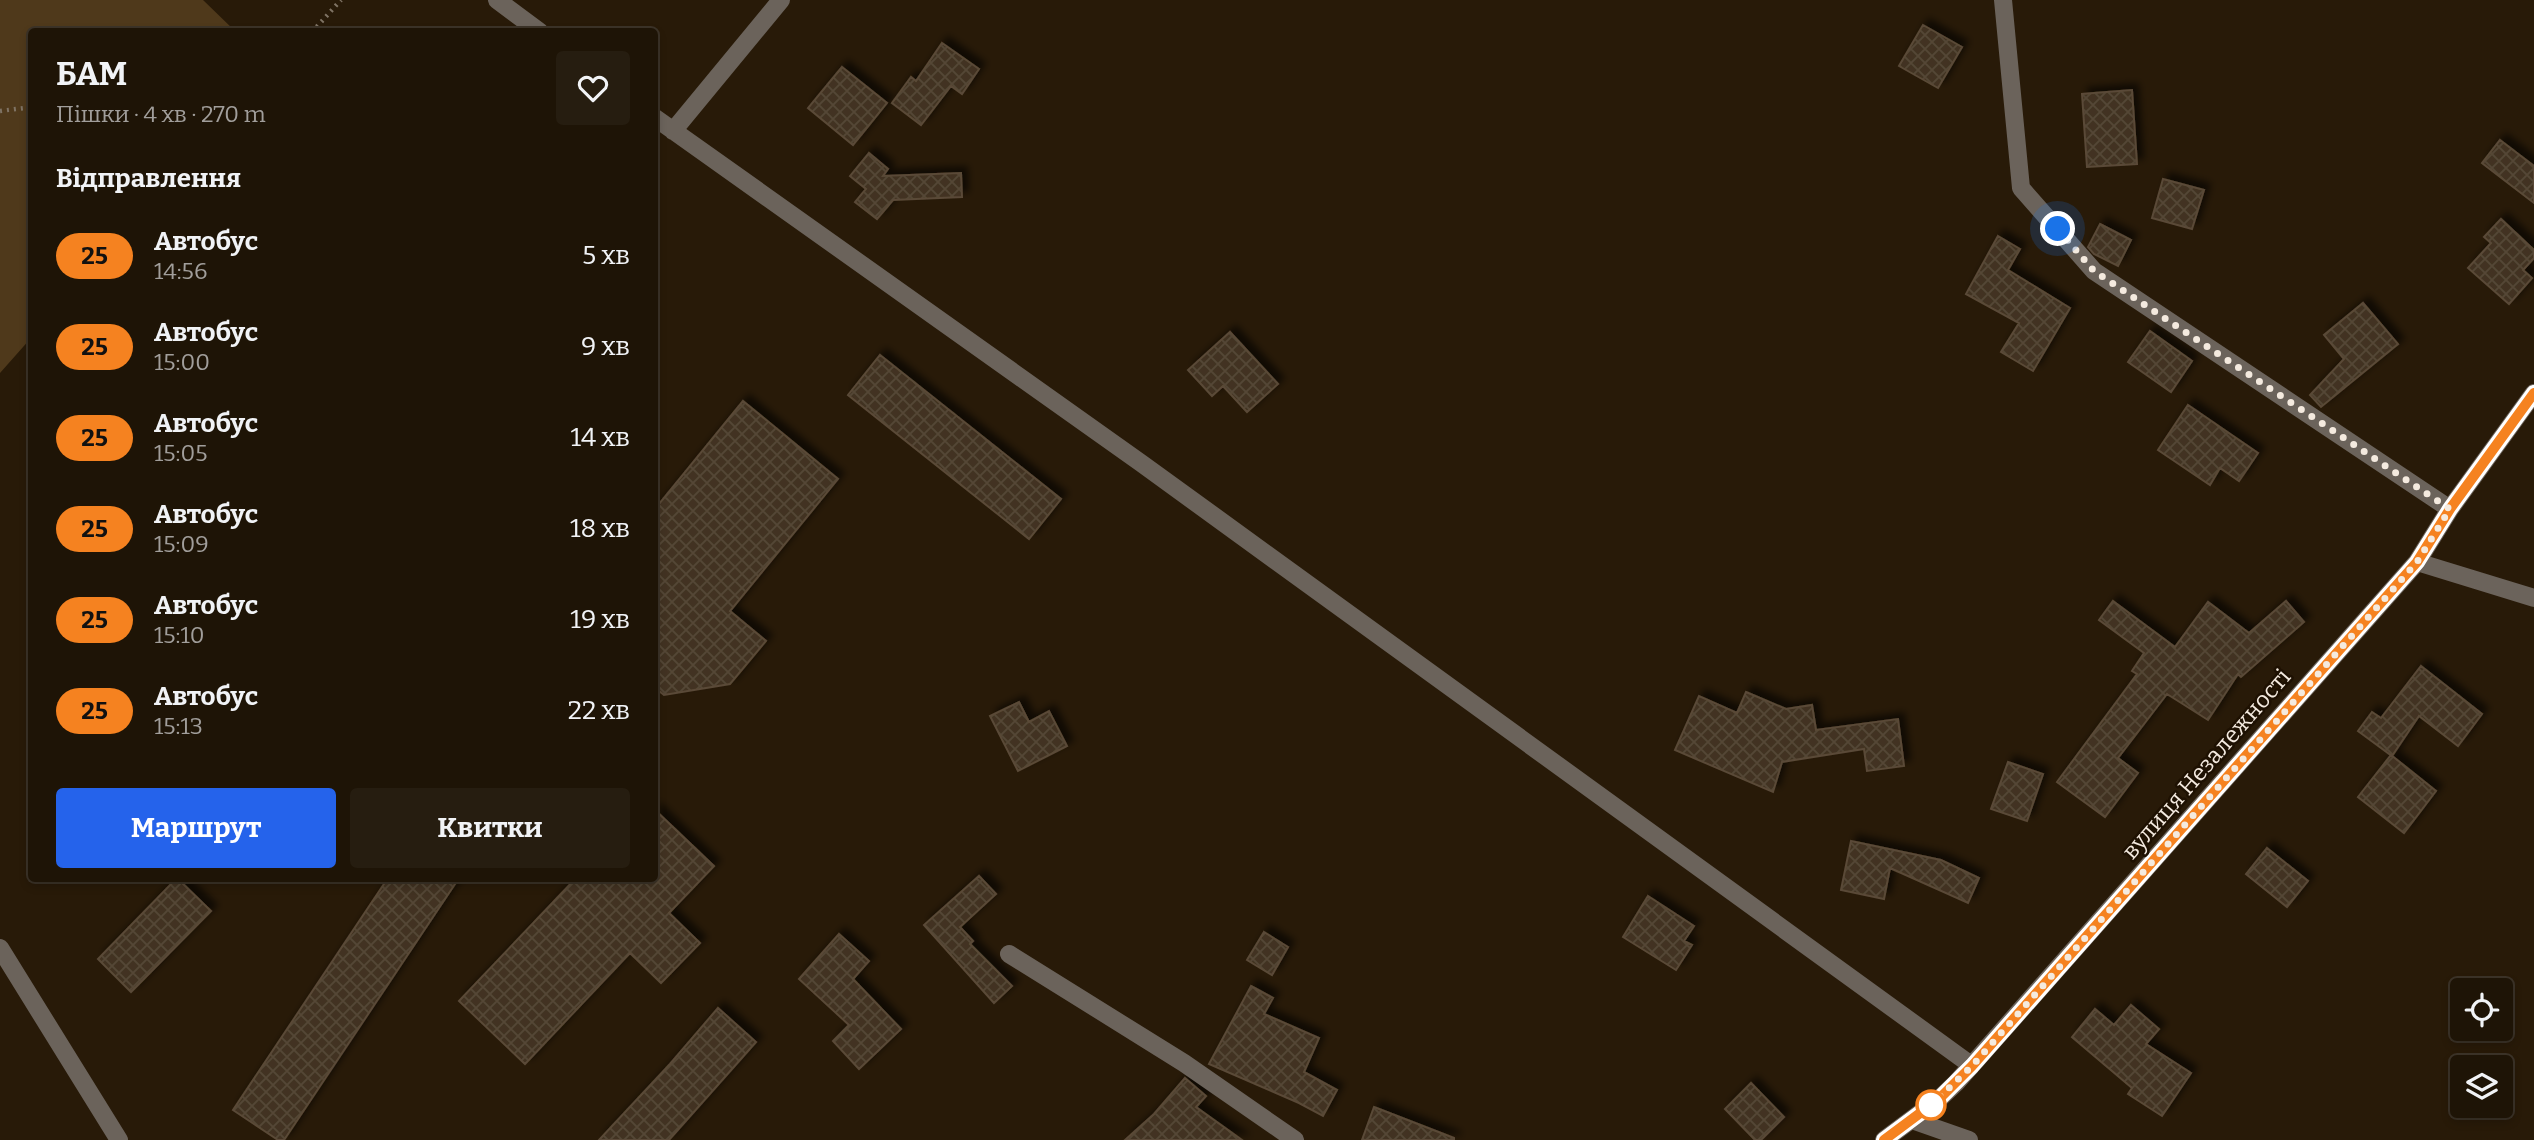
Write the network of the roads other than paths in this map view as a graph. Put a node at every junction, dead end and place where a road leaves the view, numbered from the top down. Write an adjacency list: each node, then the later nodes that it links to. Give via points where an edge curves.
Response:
1 (497, 0): 4 (street)
2 (781, 0): 6 (street)
3 (2003, 0): 8 (street, via 2021,188 2094,271)
4 (535, 28)
5 (658, 120): 6 (street)
6 (673, 131): 13 (street, via 1152,471)
7 (2534, 393): 8 (street, вулиця Незалежності)
8 (2450, 509): 9 (street, вулиця Незалежності)
9 (2417, 562): 10 (street); 13 (street, вулиця Незалежності)
10 (2534, 598)
11 (0, 948): 15 (street)
12 (1009, 954): 16 (street, via 1184,1063)
13 (1972, 1066): 14 (street, вулиця Незалежності)
14 (1912, 1120): 17 (street, вулиця Незалежності); 18 (street)
15 (119, 1140)
16 (1295, 1140)
17 (1884, 1140)
18 (1969, 1140)

